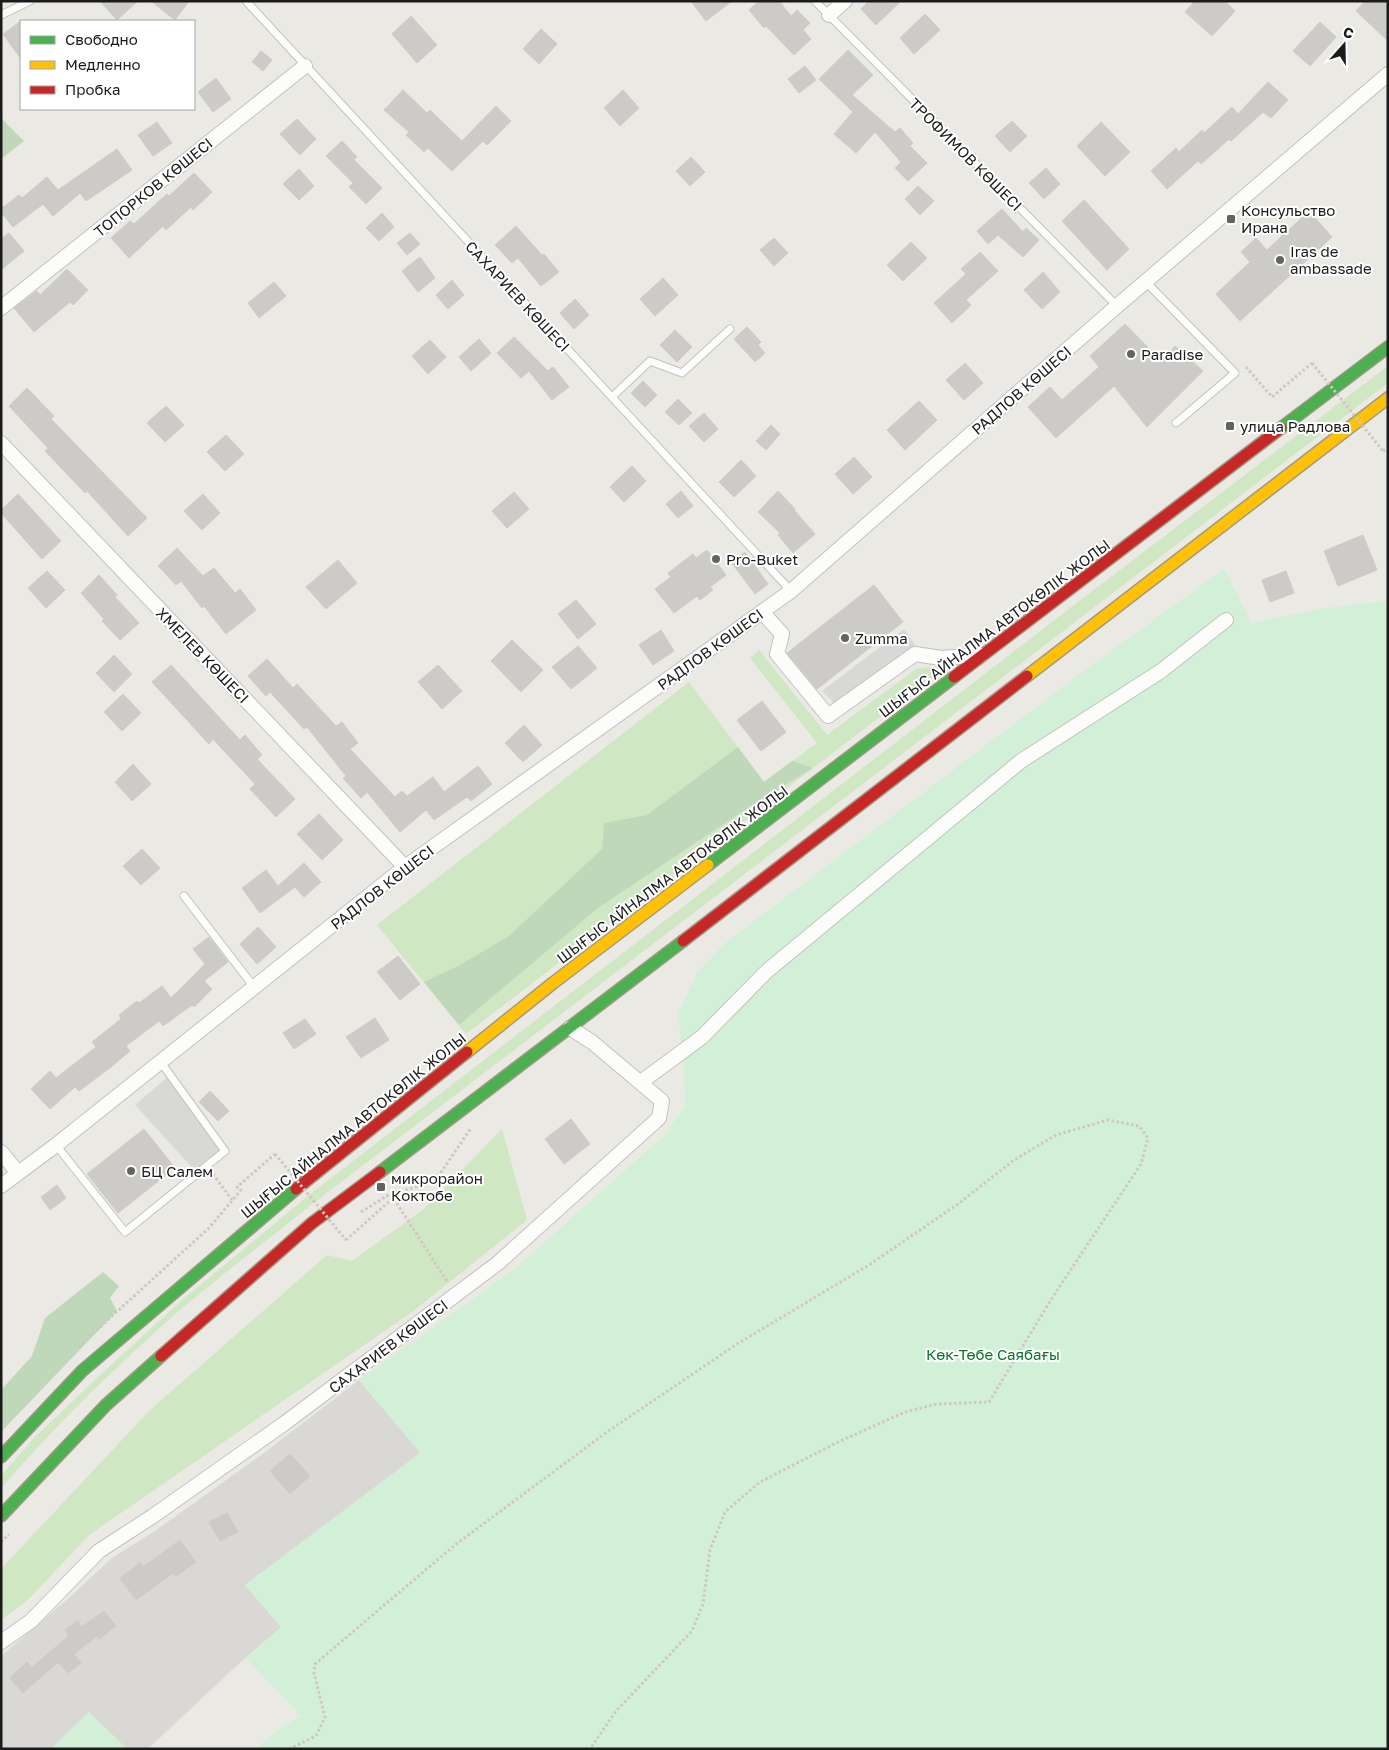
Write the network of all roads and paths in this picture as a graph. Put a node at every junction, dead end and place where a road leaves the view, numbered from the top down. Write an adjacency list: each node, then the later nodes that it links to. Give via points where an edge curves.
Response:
1 (30, 1): 5 (lane)
2 (246, 1): 7 (lane, САХАРИЕВ КӨШЕСІ)
3 (815, 1): 6 (lane, ТРОФИМОВ КӨШЕСІ)
4 (845, 1): 6 (street)
5 (1, 14)
6 (829, 15): 10 (lane, ТРОФИМОВ КӨШЕСІ)
7 (305, 66): 11 (street, ТОПОРКОВ КӨШЕСІ); 15 (lane, САХАРИЕВ КӨШЕСІ)
8 (1388, 74): 9 (street, РАДЛОВ КӨШЕСІ)
9 (1146, 282): 10 (street, РАДЛОВ КӨШЕСІ); 14 (lane)
10 (1118, 306): 20 (street, РАДЛОВ КӨШЕСІ)
11 (1, 308)
12 (730, 329): 15 (lane, via 682,373 650,361)
13 (1388, 348): 23 (main road, ШЫҒЫС АЙНАЛМА АВТОКӨЛІК ЖОЛЫ)
14 (1235, 373): 17 (lane); 19 (path, bridge, via 1244,365 1272,397 1312,362 1383,451)
15 (612, 397): 20 (lane, САХАРИЕВ КӨШЕСІ)
16 (1388, 398): 27 (main road)
17 (1176, 423)
18 (1, 443): 24 (street, ХМЕЛЕВ КӨШЕСІ)
19 (1388, 448)
20 (791, 591): 21 (street, РАДЛОВ КӨШЕСІ)
21 (762, 612): 23 (street, via 782,634 778,654 828,716 915,654 941,658); 24 (street, РАДЛОВ КӨШЕСІ)
22 (1226, 620): 29 (street, via 1161,671 1021,760 767,971 702,1037)
23 (984, 654): 44 (main road, ШЫҒЫС АЙНАЛМА АВТОКӨЛІК ЖОЛЫ, via 552,983 300,1185 82,1371)
24 (405, 867): 26 (street, РАДЛОВ КӨШЕСІ)
25 (184, 896): 26 (lane)
26 (254, 987): 28 (street, РАДЛОВ КӨШЕСІ)
27 (570, 1028): 29 (street, САХАРИЕВ КӨШЕСІ); 45 (main road, via 312,1222 106,1406)
28 (160, 1061): 31 (street, РАДЛОВ КӨШЕСІ); 33 (lane, via 225,1151)
29 (641, 1082): 42 (street, САХАРИЕВ КӨШЕСІ, via 662,1101 659,1118 498,1263)
30 (472, 1126): 36 (path, via 442,1171 427,1184)
31 (56, 1145): 33 (lane, via 125,1232); 34 (street, РАДЛОВ КӨШЕСІ)
32 (1, 1152): 34 (street)
33 (207, 1165): 38 (path)
34 (18, 1173): 35 (street, РАДЛОВ КӨШЕСІ)
35 (1, 1186)
36 (390, 1194): 37 (path); 39 (path)
37 (394, 1199): 38 (path, bridge, via 346,1240 275,1154 237,1187 241,1190); 42 (path)
38 (232, 1200): 43 (path, via 209,1228)
39 (357, 1214)
40 (340, 1224): 41 (path)
41 (332, 1230)
42 (456, 1295): 48 (street, САХАРИЕВ КӨШЕСІ, via 285,1423 99,1551 31,1621)
43 (76, 1349)
44 (1, 1456)
45 (1, 1516)
46 (14, 1528): 47 (path)
47 (1, 1542)
48 (1, 1642)
49 (289, 1749): 50 (path, via 316,1736 324,1717 315,1664 455,1544 606,1432 737,1344 869,1265 958,1204 1014,1160 1056,1135 1108,1120 1139,1126 1148,1138 1141,1164 1052,1298 989,1402 937,1404 905,1412 760,1482 725,1512 710,1550 703,1604 692,1631 616,1712)
50 (590, 1749)

